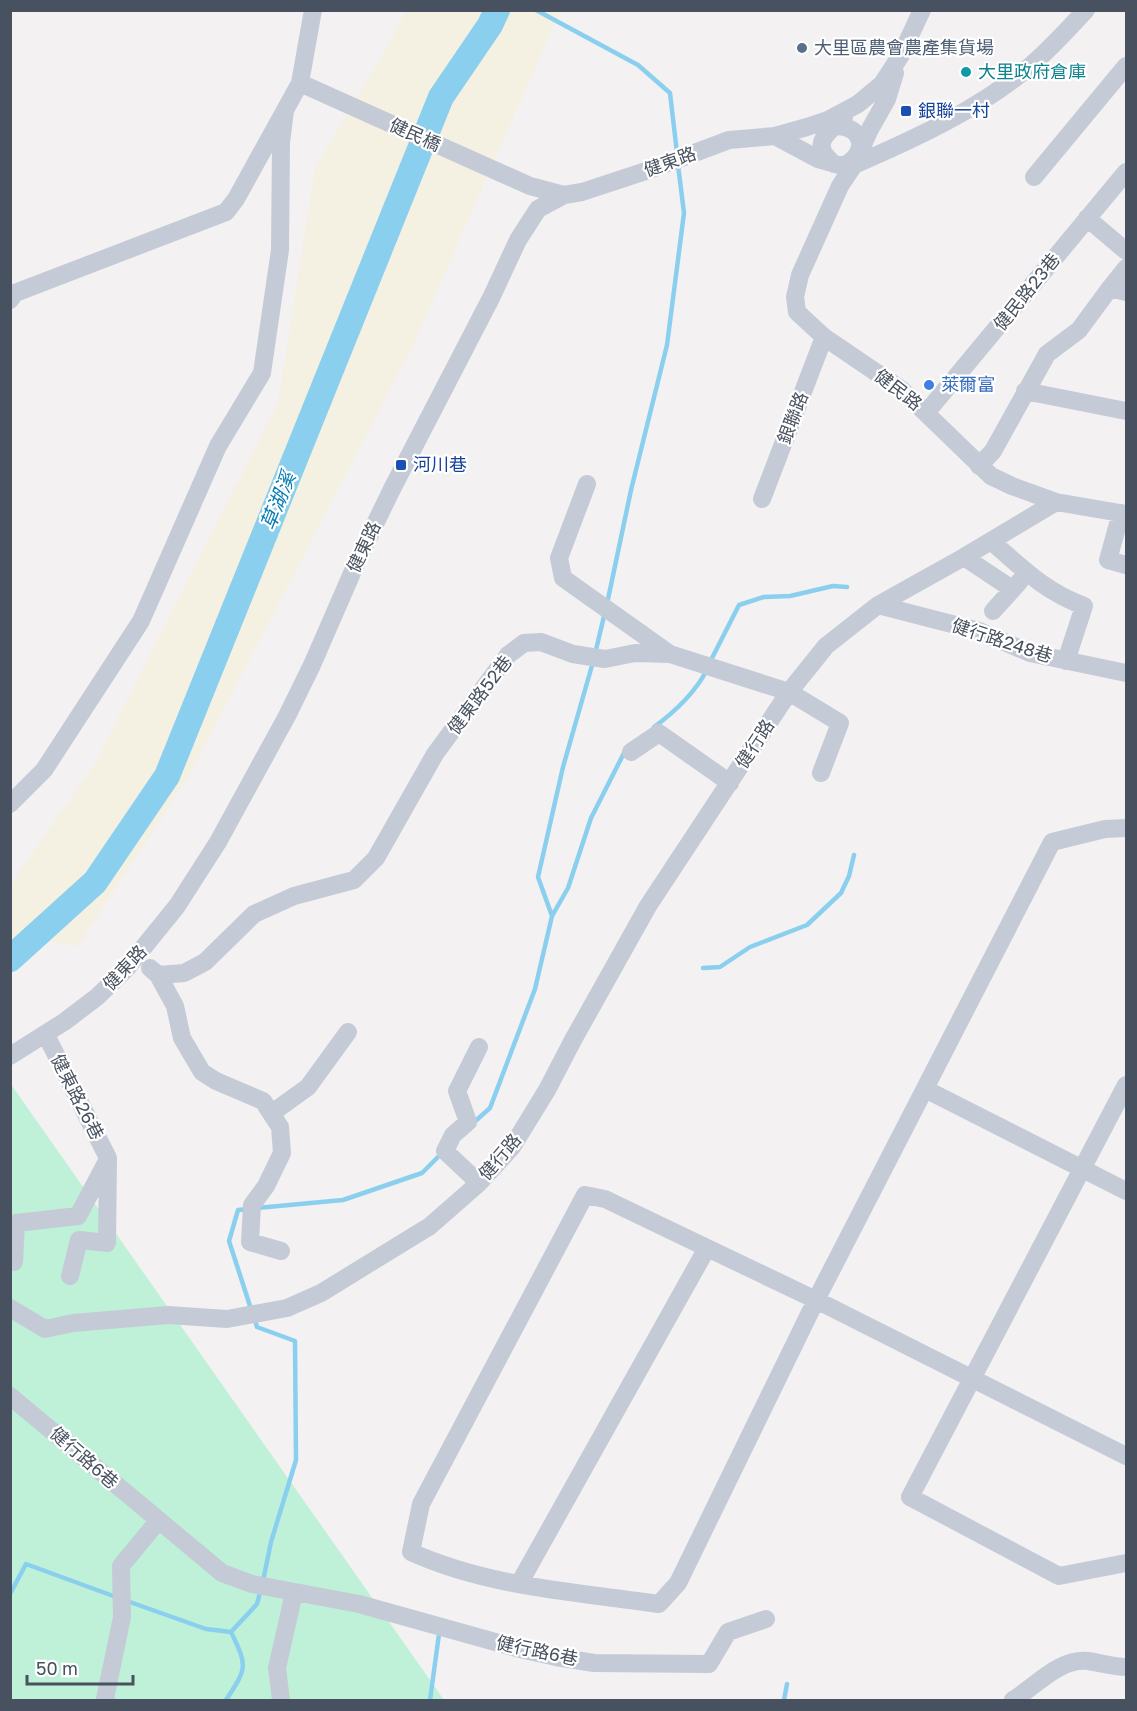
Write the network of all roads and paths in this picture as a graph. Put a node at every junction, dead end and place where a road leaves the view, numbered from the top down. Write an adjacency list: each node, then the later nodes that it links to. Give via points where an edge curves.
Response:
1 (314, 10): 6 (street)
2 (922, 10): 4 (street, 健東路)
3 (1086, 10): 11 (street, via 1025,71 1000,89 919,135)
4 (901, 55): 7 (street, 健東路, via 882,84); 11 (street, 健東路, via 887,99)
5 (1123, 77): 14 (street)
6 (300, 83): 8 (street); 15 (street, 健民橋, via 530,186)
7 (858, 104): 9 (street, 健東路); 10 (street, 健東路, via 828,120)
8 (285, 110): 21 (street, via 226,212 15,293); 45 (street, via 280,143 280,250 262,373 218,446 141,621 45,770)
9 (835, 126): 11 (street, via 847,126 858,133); 12 (street, 健東路, via 826,132 822,142)
10 (775, 136): 12 (street); 15 (street, 健東路, via 729,140)
11 (856, 159): 12 (street, via 843,166); 16 (street, 健民路)
12 (826, 161): 16 (street, 健東路)
13 (1126, 172): 17 (street, 健民路23巷)
14 (1034, 177)
15 (564, 195): 47 (street, 健東路, via 538,208 518,240 359,557 287,716 218,842 177,906)
16 (833, 205): 22 (street, 健民路, via 800,275 795,297 797,312)
17 (1087, 218): 18 (street); 25 (street, 健民路23巷)
18 (1126, 251)
19 (1126, 268): 20 (street)
20 (1118, 290): 23 (street, via 1079,330 1047,354)
21 (10, 300)
22 (824, 337): 25 (street, 健民路, via 902,390); 28 (street, 銀聯路)
23 (1025, 391): 24 (street); 26 (street, via 993,451)
24 (1126, 411)
25 (926, 413): 26 (street, 健民路)
26 (980, 466): 29 (street, 健民路, via 1012,486)
27 (587, 484): 38 (street, via 559,558 563,578)
28 (762, 499)
29 (1056, 502): 30 (street, 健民路); 31 (street, 健行路)
30 (1124, 514): 33 (street, 健民路, via 1108,560)
31 (992, 541): 32 (street, 健行路); 34 (street)
32 (964, 557): 35 (street); 36 (street, 健行路)
33 (1126, 565)
34 (1028, 573): 35 (street); 39 (street, via 1065,599 1084,606)
35 (1012, 589): 37 (street)
36 (878, 605): 39 (street, 健行路248巷, via 979,631 1030,653); 41 (street, 健行路, via 826,646)
37 (993, 611)
38 (670, 654): 41 (street); 48 (street, 健東路52巷, via 635,653 605,659 573,654 541,642 524,643 508,656 435,754 376,858 354,880 294,896 254,914 205,962 184,973)
39 (1066, 661): 40 (street, 健行路248巷)
40 (1126, 673)
41 (789, 692): 43 (street, via 840,723); 44 (street, 健行路)
42 (631, 752): 44 (street, via 658,733)
43 (822, 773)
44 (730, 783): 58 (street, 健行路, via 648,906 528,1122 512,1147)
45 (10, 804)
46 (1126, 828): 54 (street, via 1052,842)
47 (138, 956): 48 (street); 50 (street, 健東路, via 97,997)
48 (158, 975): 55 (street, via 175,1006 182,1038 202,1072 263,1101)
49 (348, 1032): 55 (street, via 308,1087)
50 (46, 1035): 52 (street, 健東路); 56 (street, 健東路26巷)
51 (479, 1047): 58 (street, via 458,1091 468,1122 453,1135 445,1151)
52 (10, 1056)
53 (1126, 1086): 57 (street)
54 (926, 1089): 57 (street); 64 (street)
55 (272, 1113): 61 (street, via 280,1127 282,1154 252,1205 250,1242)
56 (108, 1158): 62 (street, 健東路26巷, via 78,1216 16,1224); 63 (street, 健東路26巷, via 107,1243 80,1240)
57 (1084, 1169): 59 (street); 66 (street)
58 (479, 1183): 65 (street, 健行路, via 424,1230 321,1293 287,1308 227,1319 168,1315 45,1329)
59 (1126, 1191)
60 (707, 1248): 64 (street); 71 (street); 71 (street, via 605,1199 585,1194 421,1504 411,1552 439,1564)
61 (281, 1251)
62 (14, 1262)
63 (70, 1276)
64 (816, 1300): 66 (street); 71 (street, via 678,1583 659,1604)
65 (10, 1308)
66 (973, 1379): 68 (street); 70 (street, via 910,1497 1059,1576)
67 (10, 1396): 69 (street, 健行路6巷)
68 (1126, 1456)
69 (158, 1521): 72 (street, 健行路6巷, via 222,1573); 75 (street, via 121,1566 122,1617)
70 (1126, 1563)
71 (519, 1584)
72 (294, 1593): 73 (street, 健行路6巷, via 359,1604 520,1649 594,1663 709,1664 728,1632); 76 (street, via 277,1668)
73 (766, 1619)
74 (1126, 1667): 77 (street, via 1086,1661 1065,1664)
75 (106, 1701)
76 (280, 1701)
77 (1013, 1701)

